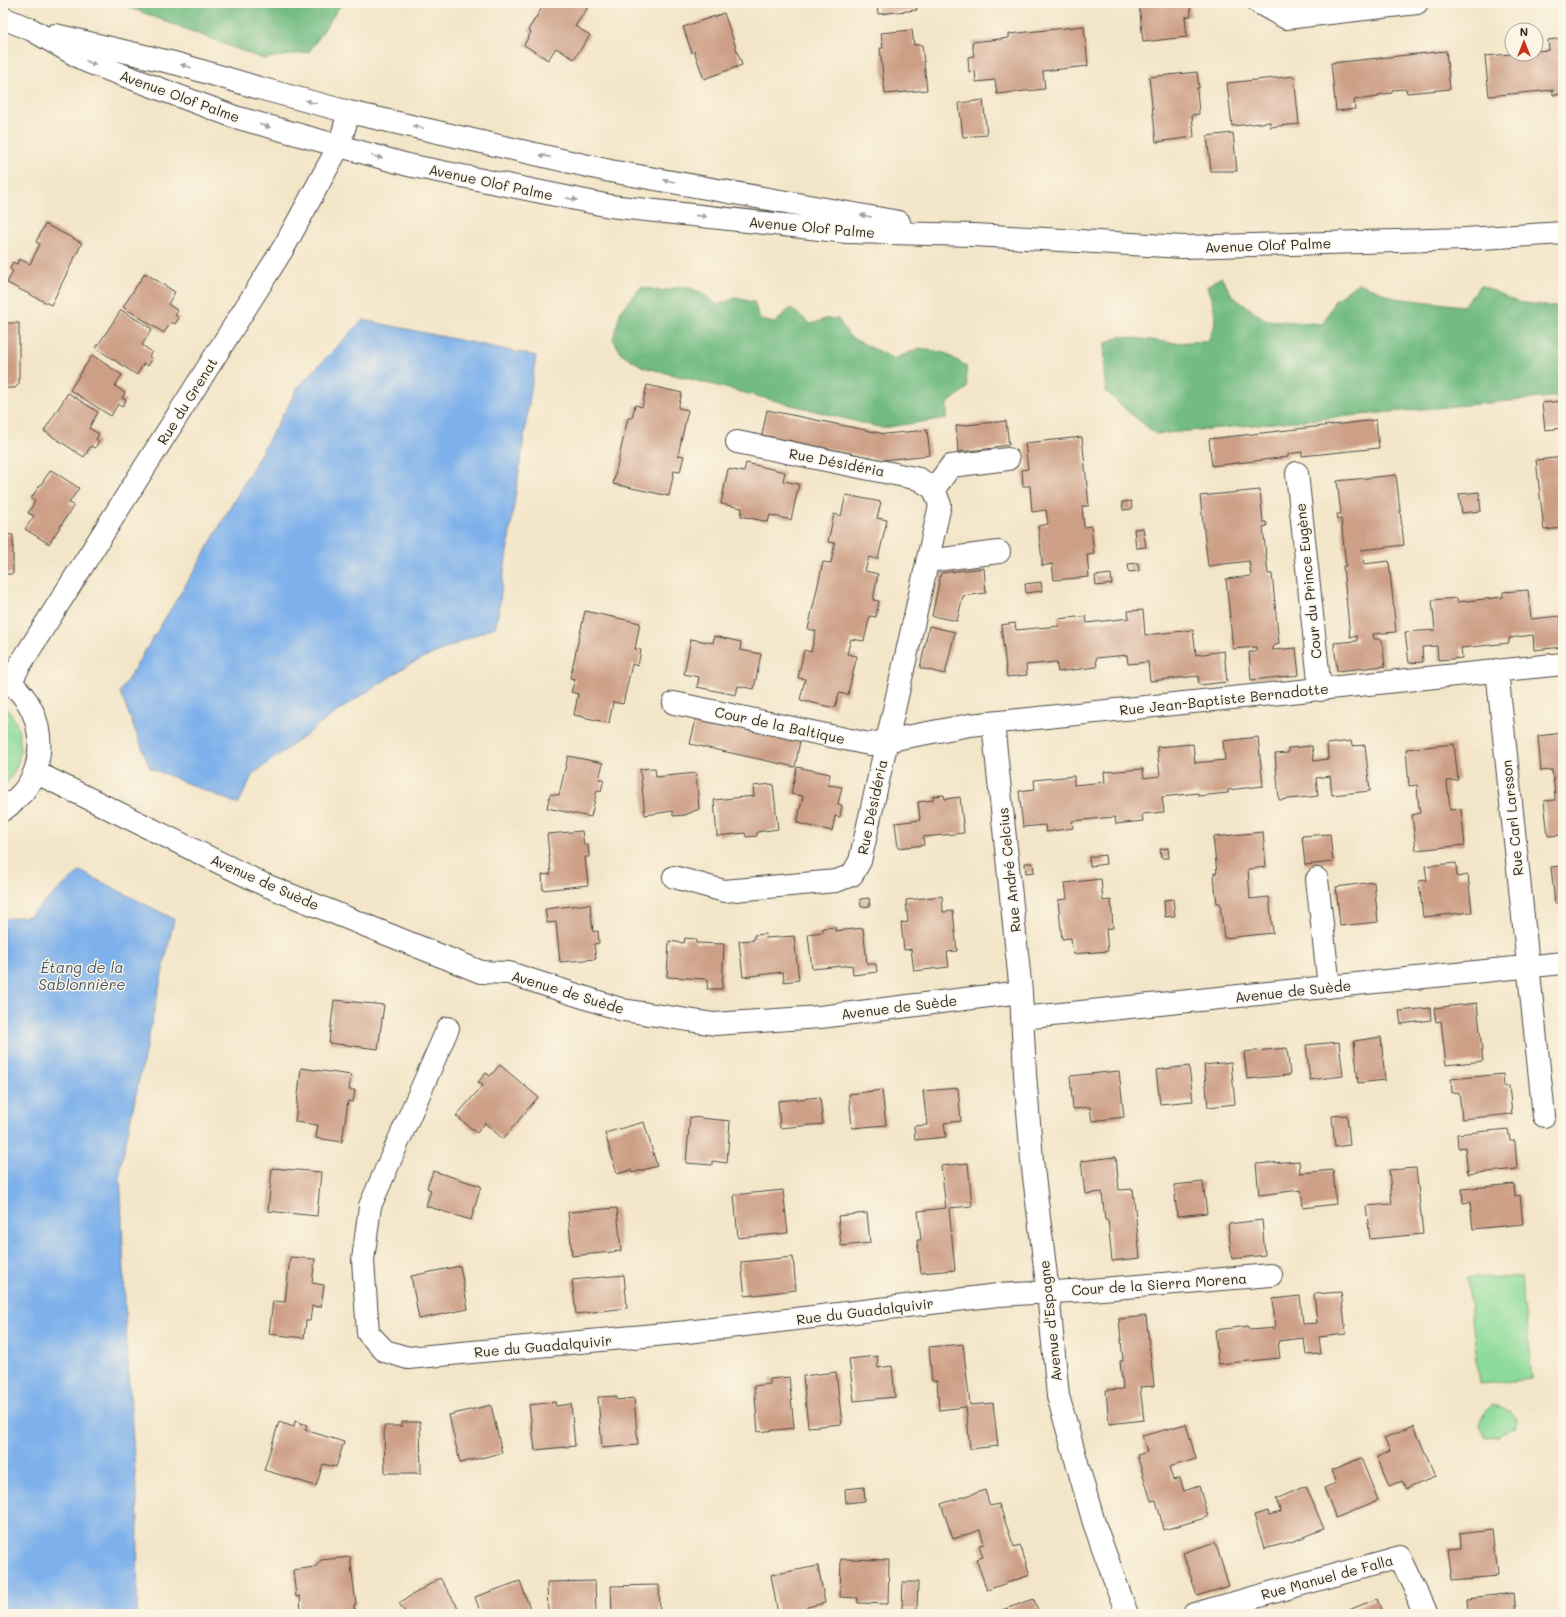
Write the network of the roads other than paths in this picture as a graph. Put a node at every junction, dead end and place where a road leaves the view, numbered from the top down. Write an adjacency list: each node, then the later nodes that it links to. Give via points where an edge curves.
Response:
1 (1259, 3): 2 (street, via 1286,18)
2 (1417, 3)
3 (3, 18): 4 (street, Avenue Olof Palme)
4 (32, 30): 5 (street, Avenue Olof Palme, one-way to 4, via 178,64); 6 (street, Avenue Olof Palme, one-way to 6, via 88,62 235,117)
5 (349, 112): 6 (street, Rue du Grenat); 8 (street, Avenue Olof Palme, one-way to 5, via 610,171)
6 (339, 146): 8 (street, Avenue Olof Palme, one-way to 8, via 408,165 610,206 847,232); 17 (street, Rue du Grenat, via 284,247 20,663)
7 (1563, 233): 8 (street, Avenue Olof Palme, via 1466,239 1184,247)
8 (974, 235)
9 (737, 442): 12 (street, Rue Désidéria, via 919,479)
10 (1008, 459): 12 (street, via 951,466)
11 (1297, 473): 18 (street, Cour du Prince Eugène)
12 (934, 489): 14 (street, Rue Désidéria, via 940,505)
13 (999, 552): 14 (street)
14 (927, 561): 21 (street, Rue Désidéria)
15 (1563, 664): 16 (street, Rue Jean-Baptiste Bernadotte)
16 (1497, 670): 18 (street, Rue Jean-Baptiste Bernadotte); 27 (street, Rue Carl Larsson)
17 (6, 681): 22 (street, via 27,701 38,723 40,748)
18 (1320, 690): 20 (street, Rue Jean-Baptiste Bernadotte)
19 (674, 703): 21 (street, Cour de la Baltique, via 869,744)
20 (993, 723): 21 (street, Rue Jean-Baptiste Bernadotte); 29 (street, Rue André Celcius)
21 (886, 741): 24 (street, Rue Désidéria, via 860,861 852,875 836,881 724,891)
22 (35, 772): 23 (street, via 23,793); 29 (street, Avenue de Suède, via 263,884 481,972 509,974 623,1010 714,1024 820,1017)
23 (3, 810)
24 (674, 877)
25 (1316, 879): 28 (street)
26 (1563, 963): 27 (street, Avenue de Suède)
27 (1528, 966): 28 (street, Avenue de Suède); 32 (street, Rue Carl Larsson)
28 (1329, 987): 30 (street, Avenue de Suède)
29 (1021, 992): 30 (street, Rue André Celcius)
30 (1022, 1018): 34 (street, Avenue d'Espagne, via 1032,1160)
31 (448, 1028): 34 (street, Rue du Guadalquivir, via 370,1206 363,1260 368,1333 385,1351 408,1358 687,1332 998,1295)
32 (1544, 1116)
33 (1271, 1275): 34 (street, Cour de la Sierra Morena)
34 (1048, 1292): 35 (street, Avenue d'Espagne, via 1058,1396 1094,1523)
35 (1127, 1614)
36 (1194, 1614): 37 (street, Rue Manuel de Falla, via 1400,1557)
37 (1427, 1614)

